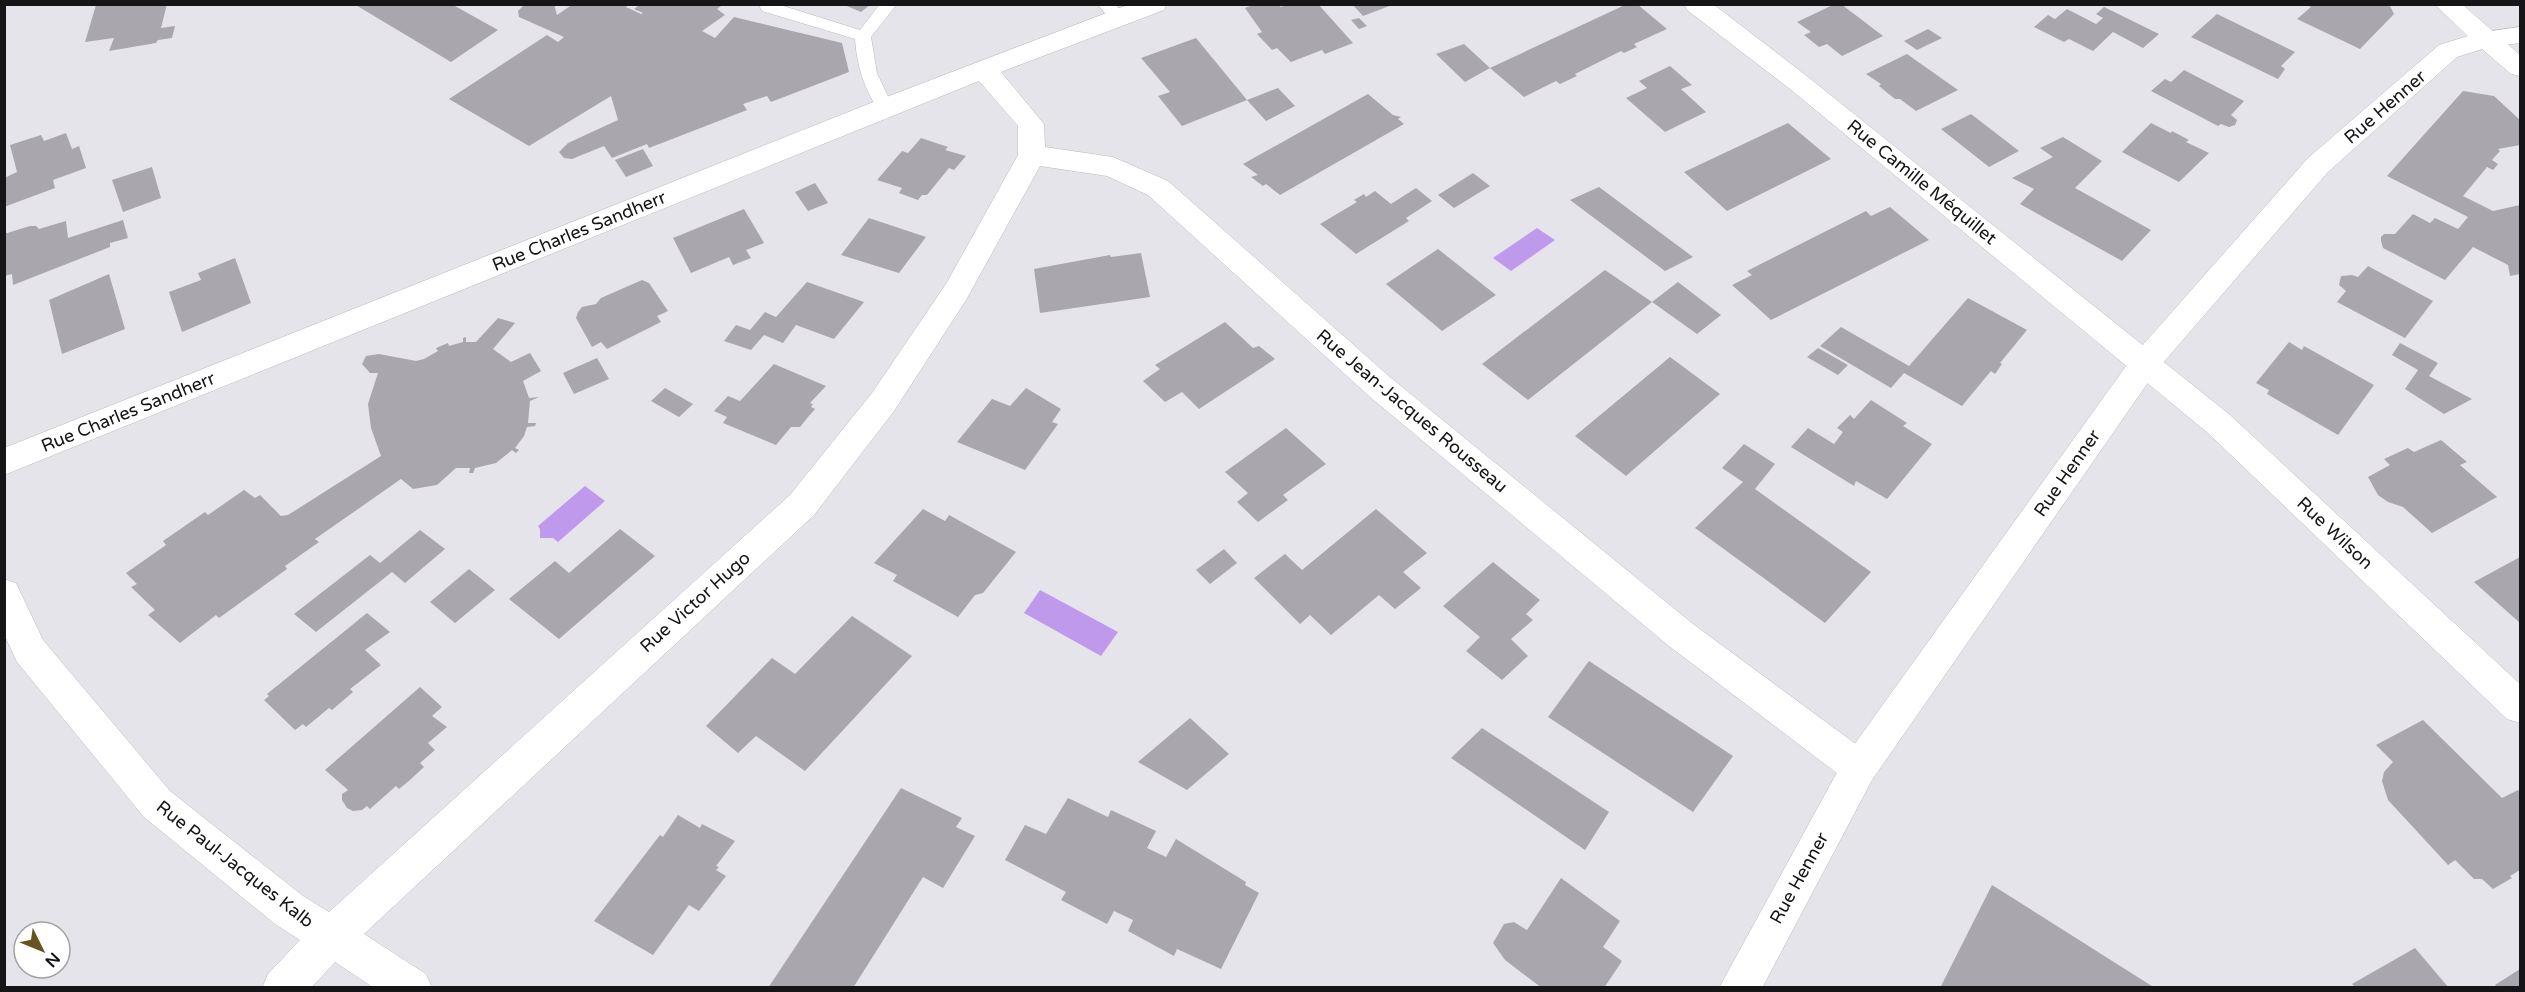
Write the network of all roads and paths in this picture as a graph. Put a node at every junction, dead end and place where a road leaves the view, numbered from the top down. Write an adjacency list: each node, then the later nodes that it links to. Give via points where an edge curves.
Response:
1 (889, 4): 8 (lane)
2 (1155, 4): 6 (street, Rue Charles Sandherr)
3 (1696, 4): 14 (street, Rue Camille Méquillet)
4 (2446, 4): 9 (street)
5 (768, 7): 8 (lane)
6 (1112, 11): 11 (street, Rue Charles Sandherr)
7 (2520, 35): 9 (street, Rue Henner)
8 (863, 36): 12 (lane, via 872,87)
9 (2487, 39): 10 (street); 14 (street, Rue Henner, via 2448,51 2318,165)
10 (2520, 68)
11 (984, 70): 12 (street, Rue Charles Sandherr); 13 (street, via 1031,124)
12 (885, 107): 15 (street, Rue Charles Sandherr)
13 (1032, 155): 18 (street, Rue Jean-Jacques Rousseau, via 1113,167 1158,188 1389,394 1681,635); 19 (street, Rue Victor Hugo, via 956,292 883,402 802,505)
14 (2145, 363): 17 (street, Rue Wilson, via 2219,424); 18 (street, Rue Henner)
15 (4, 462)
16 (4, 594): 19 (street, Rue Paul-Jacques Kalb, via 30,651 157,804)
17 (2520, 707)
18 (1859, 768): 22 (street, Rue Henner)
19 (330, 938): 20 (street, Rue Victor Hugo); 21 (street, Rue Paul-Jacques Kalb)
20 (282, 987)
21 (412, 987)
22 (1739, 987)

